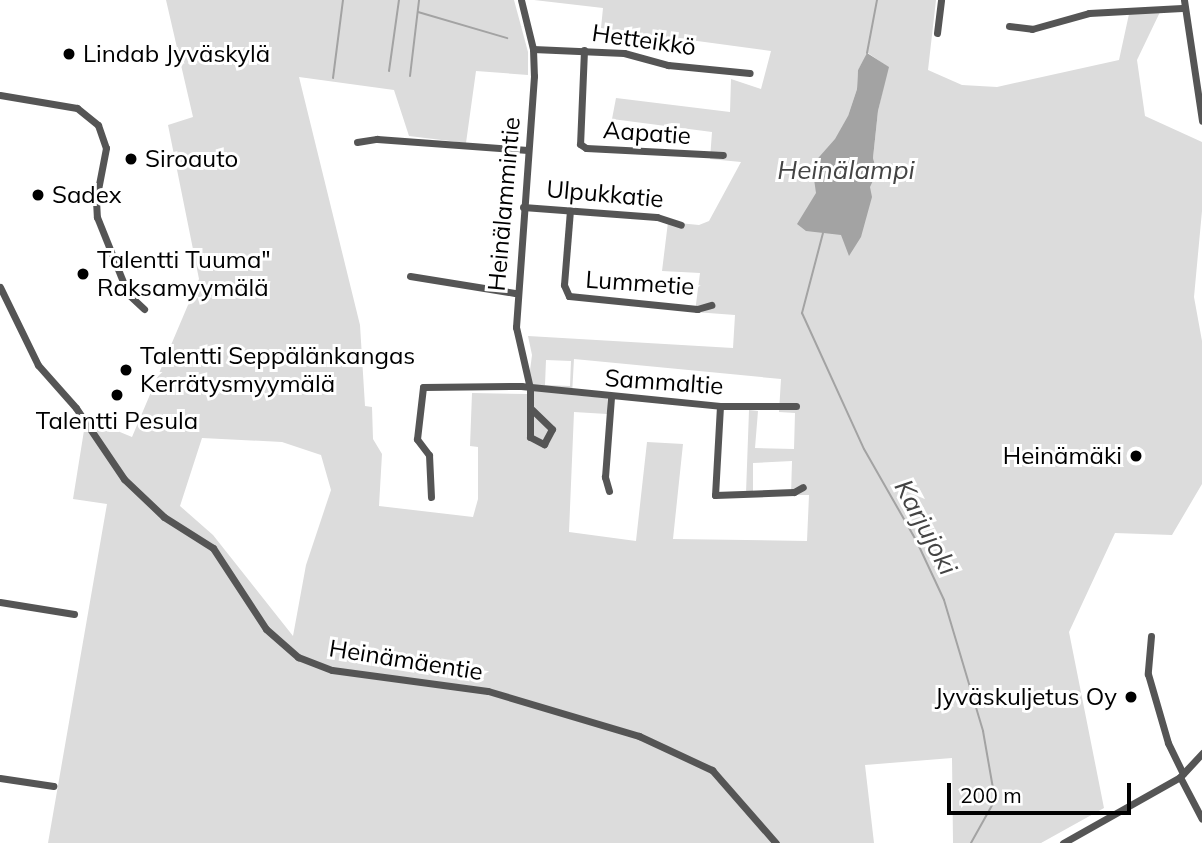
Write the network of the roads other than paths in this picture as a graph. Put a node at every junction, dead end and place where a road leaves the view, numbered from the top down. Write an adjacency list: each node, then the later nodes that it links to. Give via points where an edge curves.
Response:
1 (521, 0): 6 (street, Heinälammintie)
2 (941, 0): 5 (street)
3 (1183, 4): 4 (street, via 1089,13 1032,29); 10 (street)
4 (1009, 26)
5 (937, 33)
6 (533, 49): 7 (street, Hetteikkö); 12 (street, Heinälammintie)
7 (584, 50): 8 (street, Hetteikkö); 13 (street, Aapatie, via 580,144 586,148)
8 (750, 73)
9 (0, 95): 21 (street, via 77,108 98,125 106,148 97,216 128,294)
10 (1202, 121)
11 (357, 142): 12 (street, via 377,139)
12 (528, 150): 14 (street, Heinälammintie)
13 (723, 155)
14 (523, 207): 15 (street, Ulpukkatie); 19 (street, Heinälammintie)
15 (570, 210): 16 (street, Ulpukkatie, via 664,218); 20 (street, Lummetie, via 564,285 569,296 696,309)
16 (681, 225)
17 (410, 276): 19 (street)
18 (0, 288): 38 (street, Heinämäentie, via 38,365 76,408 124,479 164,517 213,548 266,629 298,657 332,670 488,691 639,736 712,770)
19 (516, 293): 22 (street, Heinälammintie, via 516,327)
20 (711, 305)
21 (144, 309)
22 (530, 388): 23 (street, Sammaltie); 26 (street, Heinälammintie); 29 (street, Sammaltie, via 422,387 416,439 429,456)
23 (611, 397): 24 (street, Sammaltie); 28 (street, via 604,477)
24 (720, 406): 25 (street, Sammaltie); 27 (street, via 715,495 794,492)
25 (796, 406)
26 (532, 410): 26 (street, Heinälammintie, via 530,437 544,444 552,429)
27 (803, 487)
28 (609, 491)
29 (431, 497)
30 (0, 602): 31 (street)
31 (74, 614)
32 (1151, 636): 34 (street, via 1148,674)
33 (1202, 753): 34 (street)
34 (1181, 775): 37 (street); 39 (street)
35 (0, 778): 36 (street)
36 (53, 786)
37 (1202, 819)
38 (776, 843)
39 (1063, 843)

